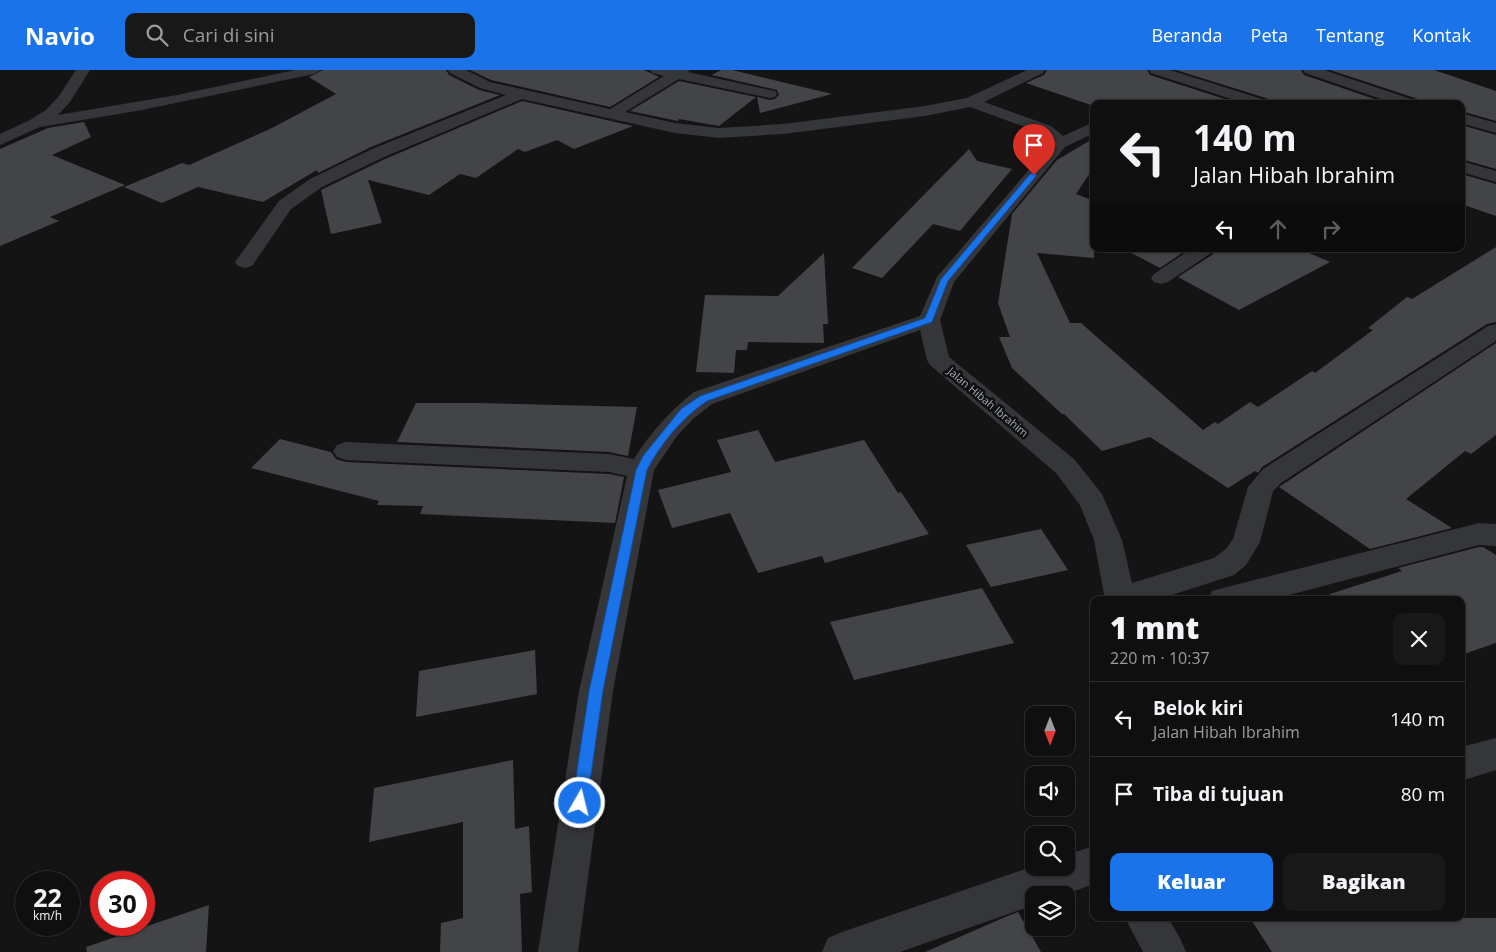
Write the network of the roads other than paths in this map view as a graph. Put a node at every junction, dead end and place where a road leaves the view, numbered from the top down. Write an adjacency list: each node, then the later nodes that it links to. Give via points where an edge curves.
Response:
1 (83, 70): 17 (street, via 56,109)
2 (314, 70): 17 (street)
3 (455, 70): 10 (street, via 485,85)
4 (657, 70): 8 (street)
5 (1038, 70): 14 (street)
6 (1156, 70): 12 (street)
7 (1310, 70): 9 (street)
8 (680, 72): 11 (street); 15 (street)
9 (1335, 73): 13 (street)
10 (521, 94): 15 (street); 26 (street, via 378,153 316,184 285,205)
11 (770, 94)
12 (1250, 100)
13 (1402, 100)
14 (970, 102): 15 (street, via 793,128 719,133 676,128); 21 (street, via 1045,129)
15 (612, 114)
16 (1465, 119): 18 (street)
17 (38, 123): 20 (street)
18 (1496, 128)
19 (1090, 129): 21 (street)
20 (0, 140)
21 (1066, 141): 22 (street); 28 (street, via 944,281)
22 (1090, 145)
23 (1465, 167): 24 (street)
24 (1496, 177)
25 (1200, 252): 27 (street)
26 (245, 262)
27 (1161, 278)
28 (929, 320): 31 (street, via 703,398 684,412); 33 (street, Jalan Hibah Ibrahim, via 938,360 1065,466 1092,501 1108,540)
29 (1495, 333): 34 (street, via 1272,476 1261,487 1246,542 1224,567)
30 (346, 451): 31 (street, via 609,463)
31 (641, 470): 40 (street, via 596,691)
32 (1496, 535): 35 (street, via 1479,534)
33 (1119, 596)
34 (1133, 596)
35 (1239, 596)
36 (1496, 754): 37 (street)
37 (1465, 763)
38 (1090, 866): 41 (street)
39 (1147, 921): 42 (street)
40 (558, 952)
41 (842, 952)
42 (1166, 952)

